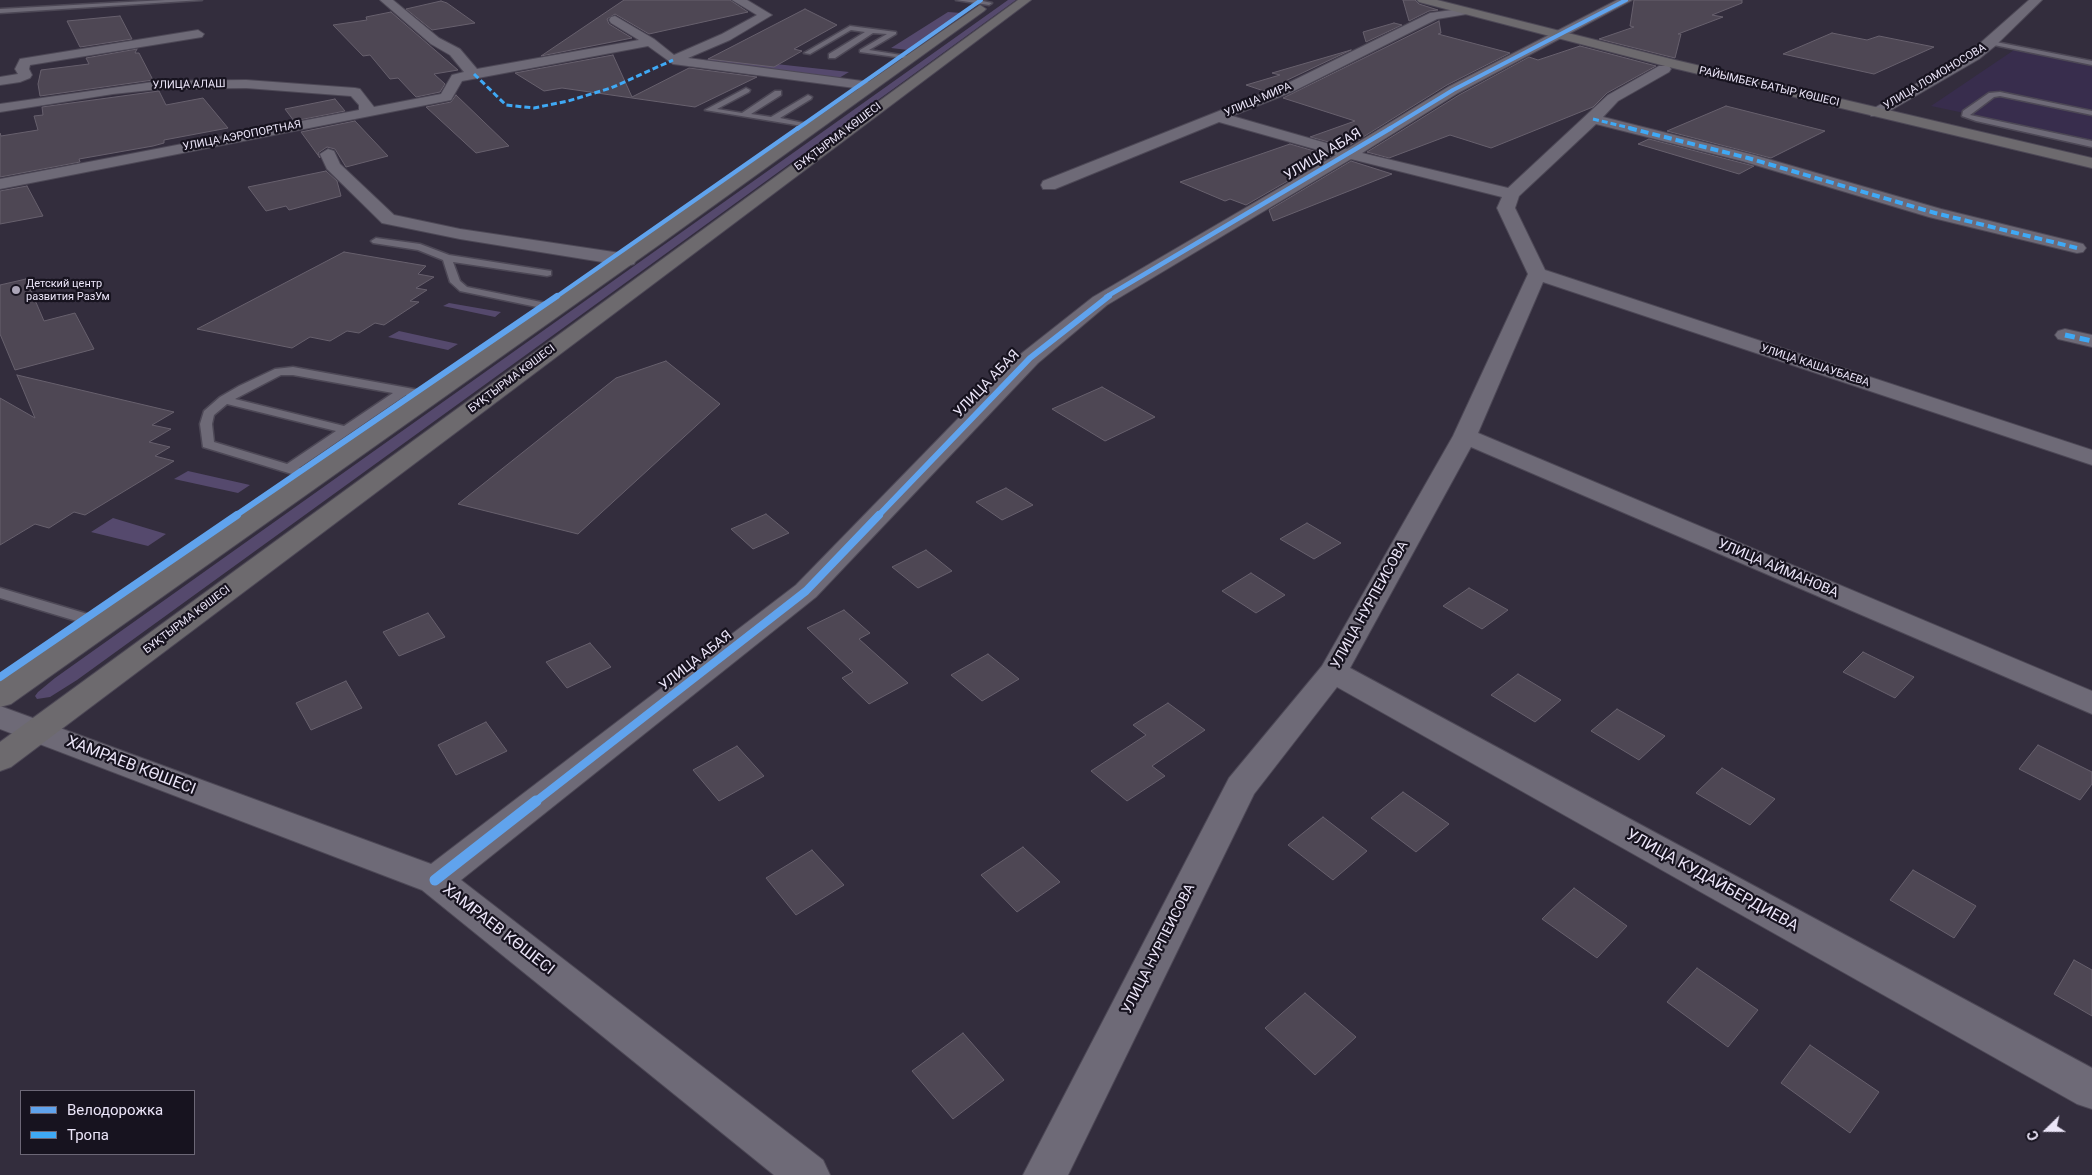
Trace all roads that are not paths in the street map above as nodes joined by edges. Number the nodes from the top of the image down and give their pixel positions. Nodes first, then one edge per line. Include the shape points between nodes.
1 (199, 0) edge
2 (386, 0) edge
3 (738, 0) edge
4 (959, 0) edge
5 (1025, 0) edge
6 (1416, 0) edge
7 (1423, 0) edge
8 (1626, 0) edge
9 (2036, 0) edge
10 (991, 2) edge
11 (1448, 7) junction
12 (0, 11) edge
13 (1464, 11) junction
14 (615, 20) dead end
15 (872, 30) junction
16 (198, 34) dead end
17 (1557, 35) junction
18 (650, 42) junction
19 (1991, 44) junction
20 (808, 53) dead end
21 (832, 56) dead end
22 (910, 58) junction
23 (673, 60) junction
24 (2092, 63) edge
25 (1664, 69) dead end
26 (474, 74) junction
27 (0, 81) edge
28 (870, 86) junction
29 (493, 90) dead end
30 (746, 90) dead end
31 (778, 93) dead end
32 (446, 97) junction
33 (808, 97) dead end
34 (0, 108) edge
35 (367, 112) junction
36 (1876, 113) junction
37 (2092, 113) edge
38 (744, 115) junction
39 (1218, 117) junction
40 (1593, 119) junction
41 (774, 120) junction
42 (814, 126) junction
43 (2092, 144) edge
44 (328, 154) dead end
45 (1349, 154) junction
46 (2092, 163) edge
47 (0, 184) edge
48 (1049, 185) dead end
49 (1511, 194) junction
50 (376, 241) dead end
51 (2077, 248) dead end
52 (447, 258) junction
53 (626, 260) junction
54 (548, 273) dead end
55 (1537, 274) junction
56 (556, 308) junction
57 (2065, 335) dead end
58 (2092, 341) edge
59 (403, 392) junction
60 (430, 396) junction
61 (224, 400) junction
62 (346, 430) junction
63 (1465, 436) junction
64 (2092, 458) edge
65 (289, 468) junction
66 (315, 477) junction
67 (0, 593) edge
68 (103, 624) junction
69 (1333, 672) junction
70 (0, 696) edge
71 (2092, 703) edge
72 (0, 716) edge
73 (38, 731) junction
74 (0, 759) edge
75 (435, 880) junction
76 (2092, 1090) edge
77 (808, 1175) edge
78 (1045, 1175) edge

1 - 12 lane
2 - 26 street via 435,41 455,52
3 - 23 street via 766,15
4 - 10 lane
5 - 73 main road, БҰҚТЫРМА КӨШЕСІ
6 - 11 main road
7 - 11 main road
8 - 17 street, УЛИЦА АБАЯ
9 - 19 street, УЛИЦА ЛОМОНОСОВА
10 - 22 main road, БҰҚТЫРМА КӨШЕСІ
11 - 13 main road, РАЙЫМБЕК БАТЫР КӨШЕСІ
13 - 17 main road, РАЙЫМБЕК БАТЫР КӨШЕСІ
13 - 39 street, УЛИЦА МИРА via 1434,16 1287,89
14 - 18 street
15 - 20 lane via 850,28
15 - 21 lane
15 - 22 lane via 894,33 862,51
16 - 27 street via 25,62 22,69 25,75
17 - 36 main road, РАЙЫМБЕК БАТЫР КӨШЕСІ
17 - 45 street, УЛИЦА АБАЯ via 1452,90
18 - 23 street
18 - 26 street
19 - 24 lane
19 - 36 street, УЛИЦА ЛОМОНОСОВА
22 - 28 main road, БҰҚТЫРМА КӨШЕСІ
23 - 28 street
25 - 40 street via 1613,98
26 - 32 street via 457,78
28 - 42 main road, БҰҚТЫРМА КӨШЕСІ
29 - 32 street, УЛИЦА АЭРОПОРТНАЯ
30 - 38 lane via 709,110
31 - 38 lane
32 - 35 street, УЛИЦА АЭРОПОРТНАЯ
33 - 41 lane
34 - 35 street, УЛИЦА АЛАШ via 160,85 246,84 356,92 366,104
35 - 47 street, УЛИЦА АЭРОПОРТНАЯ
36 - 46 main road, РАЙЫМБЕК БАТЫР КӨШЕСІ
37 - 43 lane via 2000,94 1992,95 1966,116
38 - 41 lane
39 - 45 street
39 - 48 street, УЛИЦА МИРА
40 - 49 street
40 - 51 street via 1748,158 1935,213
41 - 42 lane
42 - 53 main road, БҰҚТЫРМА КӨШЕСІ
44 - 53 street via 333,166 388,219
45 - 49 street
45 - 75 street, УЛИЦА АБАЯ via 1100,301 1030,358 806,591
49 - 55 street via 1506,208
50 - 52 lane via 420,247
52 - 54 lane
52 - 56 lane via 455,282 464,290
53 - 56 main road, БҰҚТЫРМА КӨШЕСІ
55 - 63 street, УЛИЦА НУРПЕИСОВА
55 - 64 street, УЛИЦА КАШАУБАЕВА
56 - 60 main road, БҰҚТЫРМА КӨШЕСІ
57 - 58 street
59 - 60 lane
59 - 61 lane via 280,372 264,377
59 - 62 lane
60 - 66 main road, БҰҚТЫРМА КӨШЕСІ
61 - 62 lane
61 - 65 lane via 208,414 208,444
62 - 65 lane
63 - 69 street, УЛИЦА НУРПЕИСОВА
63 - 71 street, УЛИЦА АЙМАНОВА
65 - 66 lane
66 - 68 main road, БҰҚТЫРМА КӨШЕСІ
67 - 68 lane
68 - 70 main road, БҰҚТЫРМА КӨШЕСІ
69 - 76 street, УЛИЦА КУДАЙБЕРДИЕВА
69 - 78 street, УЛИЦА НУРПЕИСОВА via 1241,787
72 - 73 street, ХАМРАЕВ КӨШЕСІ
73 - 74 main road, БҰҚТЫРМА КӨШЕСІ
73 - 75 street, ХАМРАЕВ КӨШЕСІ
75 - 77 street, ХАМРАЕВ КӨШЕСІ

